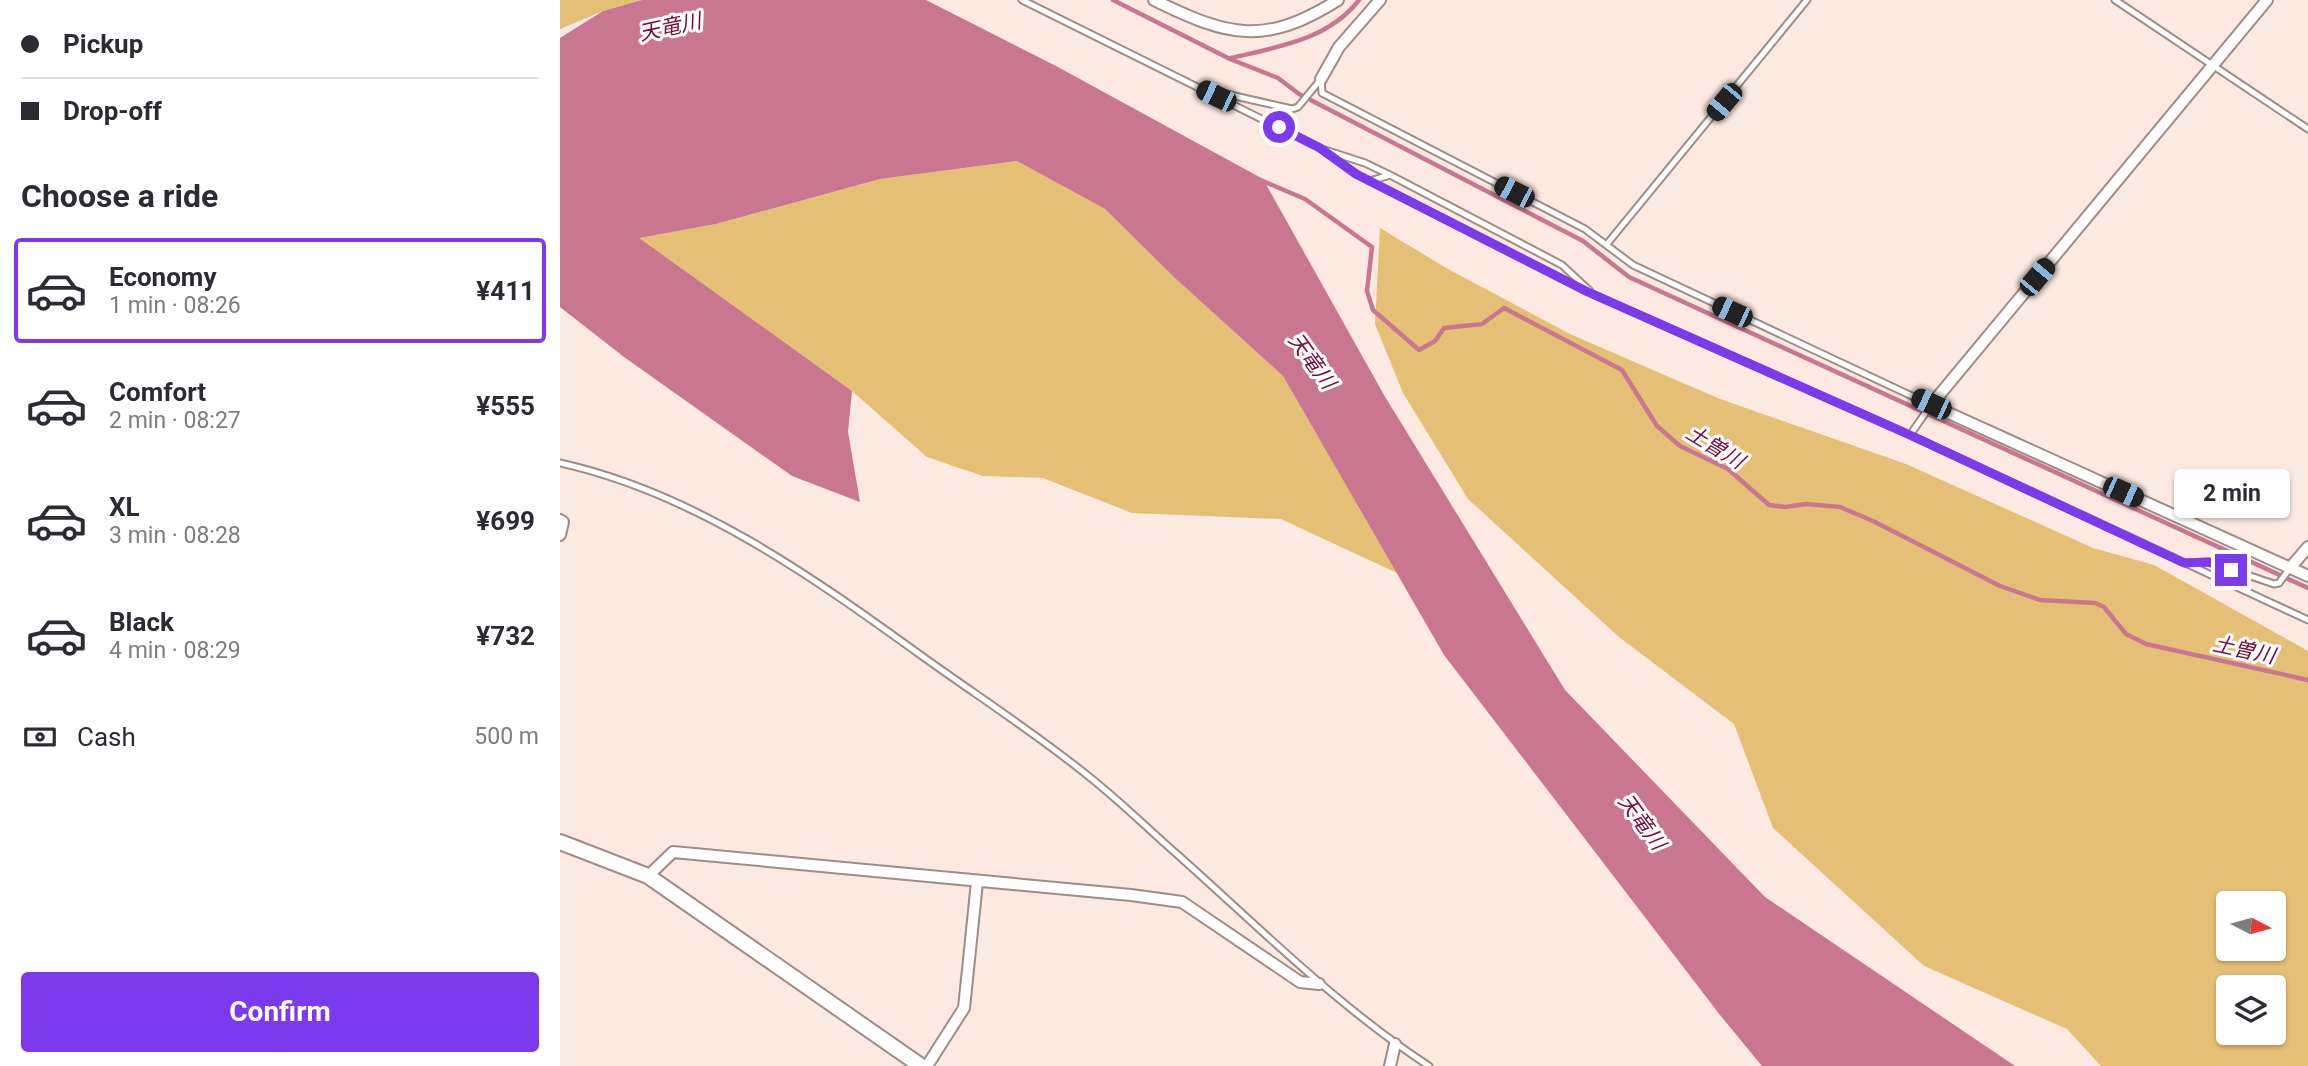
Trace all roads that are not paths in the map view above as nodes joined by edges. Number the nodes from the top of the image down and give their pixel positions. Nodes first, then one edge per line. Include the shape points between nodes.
1 (1022, 0) edge
2 (1154, 0) edge
3 (1338, 0) edge
4 (1380, 0) edge
5 (1807, 0) edge
6 (2115, 0) edge
7 (2267, 0) edge
8 (2213, 65) junction
9 (1321, 79) junction
10 (1216, 96) junction
11 (2308, 130) edge
12 (1320, 148) junction
13 (1390, 175) junction
14 (1370, 181) junction
15 (1607, 244) junction
16 (1595, 295) junction
17 (1930, 406) junction
18 (1910, 435) junction
19 (560, 463) edge
20 (560, 520) edge
21 (560, 535) edge
22 (2308, 547) edge
23 (2184, 563) junction
24 (2289, 570) junction
25 (2308, 576) edge
26 (2308, 620) edge
27 (560, 842) edge
28 (648, 876) junction
29 (977, 882) junction
30 (1319, 984) junction
31 (1395, 1044) junction
32 (921, 1066) edge
33 (928, 1066) edge
34 (1390, 1066) edge
35 (1429, 1066) edge

1 - 10 lane
2 - 3 street via 1212,26 1265,32 1290,26
4 - 9 street via 1339,47
5 - 15 lane
6 - 8 lane
7 - 8 street
8 - 11 lane
8 - 17 street
9 - 10 lane via 1292,109 1226,94
9 - 15 lane via 1322,93
10 - 12 lane
12 - 13 lane
12 - 14 lane
13 - 14 lane
13 - 16 lane via 1562,265
14 - 16 lane
15 - 17 lane via 1633,265
16 - 18 lane
17 - 18 lane
17 - 24 street
18 - 23 lane
19 - 30 lane via 596,471 669,499 826,588 1087,775
20 - 21 street
22 - 24 street
23 - 24 lane via 2209,562 2274,584
23 - 26 lane
24 - 25 street
27 - 28 street
28 - 29 street via 673,852
28 - 32 street
29 - 30 street via 1182,902 1300,982
29 - 33 street via 964,1008
30 - 31 lane
31 - 34 street
31 - 35 lane

